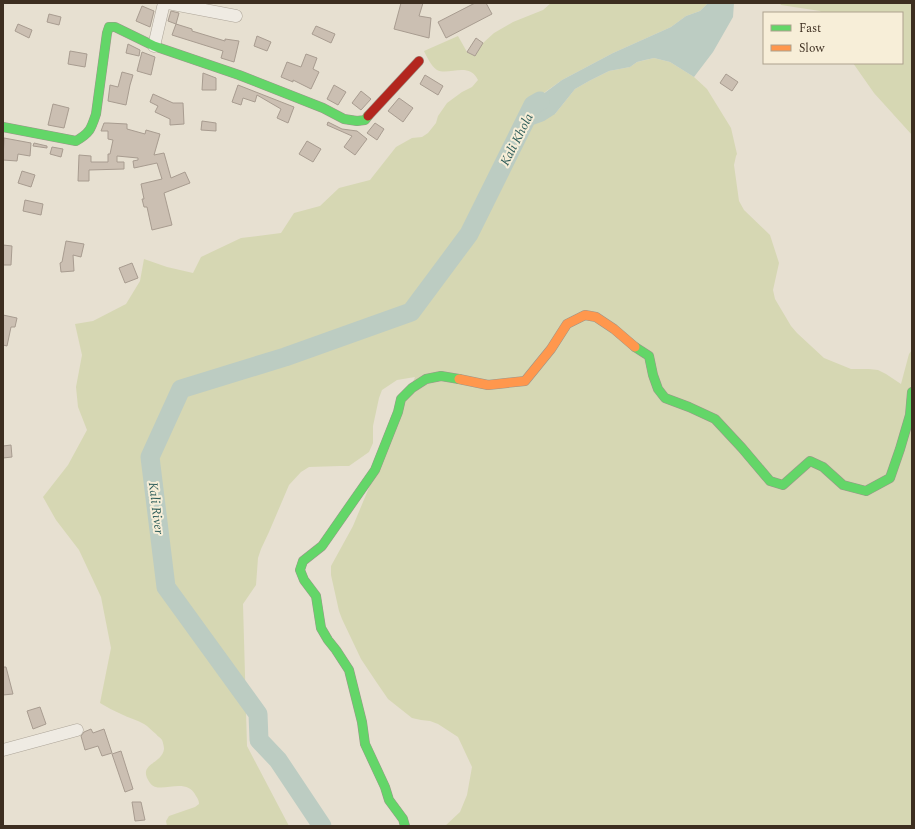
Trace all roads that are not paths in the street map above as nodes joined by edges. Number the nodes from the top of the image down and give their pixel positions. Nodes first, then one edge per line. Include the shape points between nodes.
1 (164, 3) edge
2 (168, 3) edge
3 (236, 16) dead end
4 (154, 46) junction
5 (419, 61) dead end
6 (3, 127) edge
7 (912, 392) edge
8 (77, 730) dead end
9 (3, 750) edge
10 (405, 826) edge

1 - 4 street
2 - 3 street
4 - 5 street via 240,75 344,119 357,121 365,120
4 - 6 street via 115,27 109,27 96,114 92,127 85,136 76,141
7 - 10 street via 910,415 890,478 866,491 843,485 823,467 810,461 783,485 770,481 715,419 665,398 658,389 649,356 596,317 585,315 567,324 525,381 488,385 441,376 426,379 412,388 401,400 375,470 322,546 303,561 300,570 316,596 321,628 349,670 365,744 389,800
8 - 9 street

